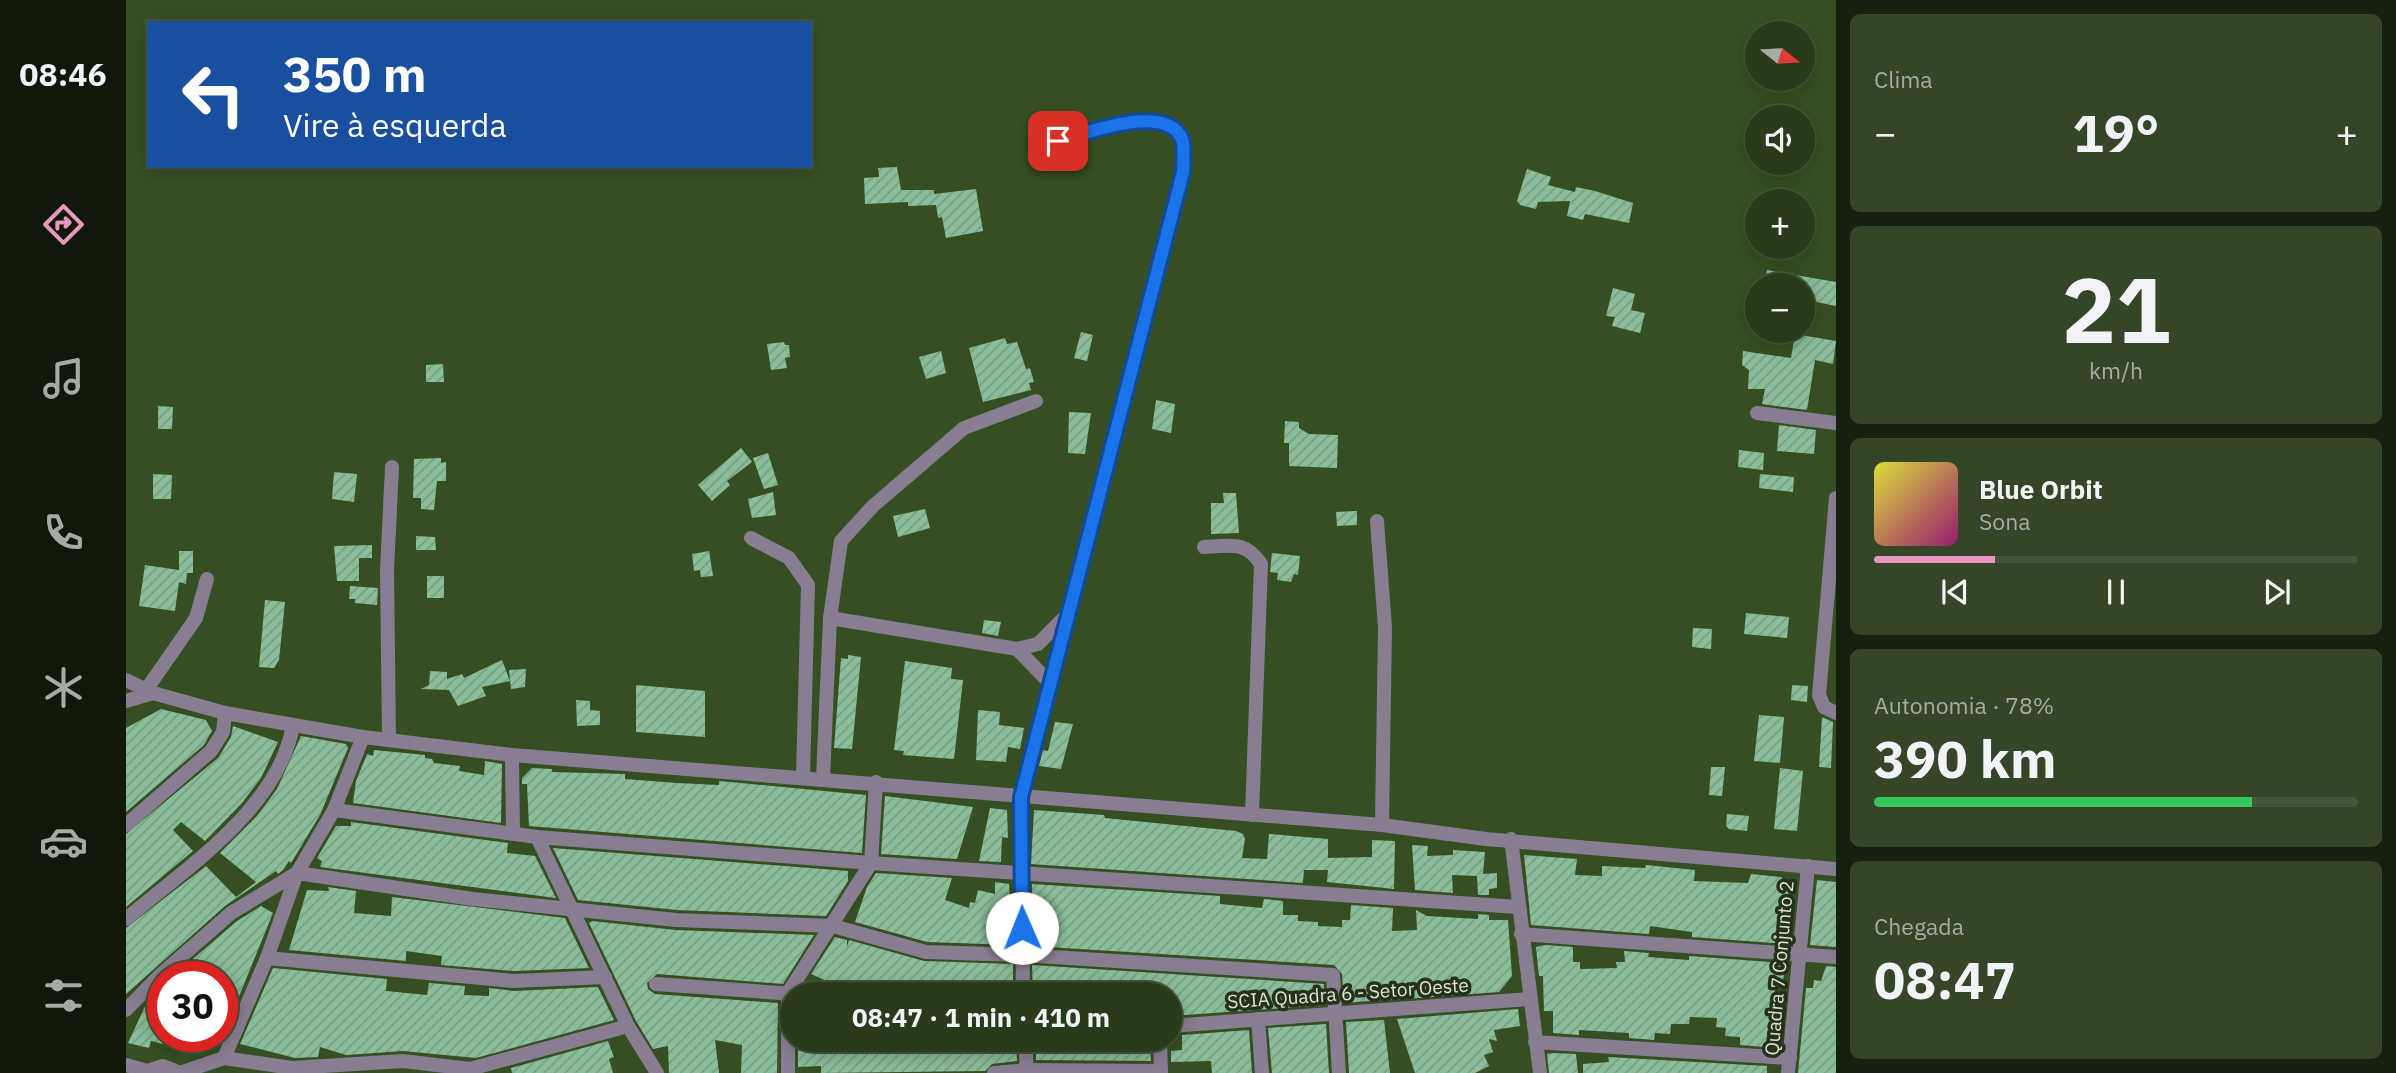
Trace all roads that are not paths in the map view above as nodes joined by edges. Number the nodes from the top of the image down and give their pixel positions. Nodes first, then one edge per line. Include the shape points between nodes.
1 (1058, 141) dead end
2 (1037, 401) dead end
3 (1757, 413) dead end
4 (1836, 423) edge
5 (392, 467) dead end
6 (1836, 498) edge
7 (1377, 521) dead end
8 (751, 538) dead end
9 (1205, 547) dead end
10 (207, 579) dead end
11 (1068, 613) junction
12 (830, 618) junction
13 (1017, 649) junction
14 (126, 680) edge
15 (1050, 683) junction
16 (149, 692) junction
17 (126, 701) edge
18 (225, 713) junction
19 (1836, 713) edge
20 (293, 725) junction
21 (363, 737) junction
22 (389, 740) junction
23 (512, 755) junction
24 (803, 776) junction
25 (823, 778) junction
26 (876, 782) junction
27 (1021, 797) junction
28 (334, 810) junction
29 (1252, 815) junction
30 (126, 825) edge
31 (1382, 825) junction
32 (513, 833) junction
33 (537, 837) junction
34 (1511, 839) junction
35 (871, 863) junction
36 (1808, 866) junction
37 (1836, 869) edge
38 (296, 873) junction
39 (1021, 873) junction
40 (1518, 907) junction
41 (571, 909) junction
42 (126, 919) edge
43 (833, 926) junction
44 (1521, 934) junction
45 (1800, 954) junction
46 (1022, 955) junction
47 (1836, 957) edge
48 (267, 958) junction
49 (605, 977) junction
50 (798, 982) edge
51 (1023, 982) edge
52 (656, 984) dead end
53 (780, 992) edge
54 (1528, 999) junction
55 (126, 1010) edge
56 (1336, 1012) junction
57 (1258, 1019) junction
58 (1182, 1025) edge
59 (628, 1026) junction
60 (1535, 1042) junction
61 (789, 1052) edge
62 (1026, 1052) edge
63 (1160, 1052) edge
64 (224, 1058) junction
65 (1790, 1058) junction
66 (126, 1065) edge
67 (143, 1071) edge
68 (295, 1071) edge
69 (1027, 1071) edge
70 (1161, 1072) edge
71 (181, 1073) edge
72 (212, 1073) edge
73 (657, 1073) edge
74 (788, 1073) edge
75 (994, 1073) edge
76 (1262, 1073) edge
77 (1339, 1073) edge
78 (1540, 1073) edge
79 (1788, 1073) edge

1 - 11 street via 1147,119 1173,126 1183,140 1183,172
2 - 12 street via 964,428 873,506 841,541
3 - 4 street
5 - 22 street via 387,570
6 - 19 street via 1819,695 1824,707
7 - 31 street via 1385,627
8 - 24 street via 789,558 808,585
9 - 29 street via 1235,545 1252,551 1261,565
10 - 16 street via 196,618
11 - 13 street via 1038,644
11 - 15 street
12 - 13 street
12 - 25 street
13 - 15 street
14 - 16 street
15 - 27 street
16 - 17 street
16 - 18 street
18 - 20 street
18 - 30 street via 223,732 211,751
20 - 21 street
20 - 42 street via 274,777 243,818
21 - 22 street
21 - 28 street
22 - 23 street
23 - 24 street
23 - 32 street
24 - 25 street
25 - 26 street
26 - 27 street
26 - 35 street
27 - 29 street
27 - 39 street
28 - 32 street
28 - 38 street
29 - 31 street
31 - 34 street
32 - 33 street
33 - 35 street
33 - 41 street
34 - 36 street
34 - 40 street
35 - 39 street
35 - 43 street
36 - 37 street
36 - 45 street, Quadra 7 Conjunto 2
38 - 41 street
38 - 48 street
38 - 55 street via 231,913
39 - 40 street
39 - 46 street
40 - 44 street
41 - 43 street via 676,920
41 - 49 street
43 - 46 street via 926,953
43 - 50 street
44 - 45 street
44 - 54 street
45 - 47 street
45 - 65 street, Quadra 7 Conjunto 2
46 - 51 street
46 - 56 street via 1333,975
48 - 49 street via 514,981
48 - 64 street
49 - 59 street
52 - 53 street
54 - 56 street, SCIA Quadra 6 - Setor Oeste
54 - 60 street
56 - 57 street, SCIA Quadra 6 - Setor Oeste
56 - 77 street
57 - 58 street, SCIA Quadra 6 - Setor Oeste
57 - 76 street
59 - 68 street via 470,1069 403,1061
59 - 73 street
60 - 65 street
60 - 78 street
61 - 74 street
62 - 69 street
63 - 70 street
64 - 68 street
64 - 71 street
64 - 72 street
65 - 79 street, Quadra 7 Conjunto 2
66 - 67 street
67 - 71 street via 163,1066
69 - 70 street
69 - 75 street

